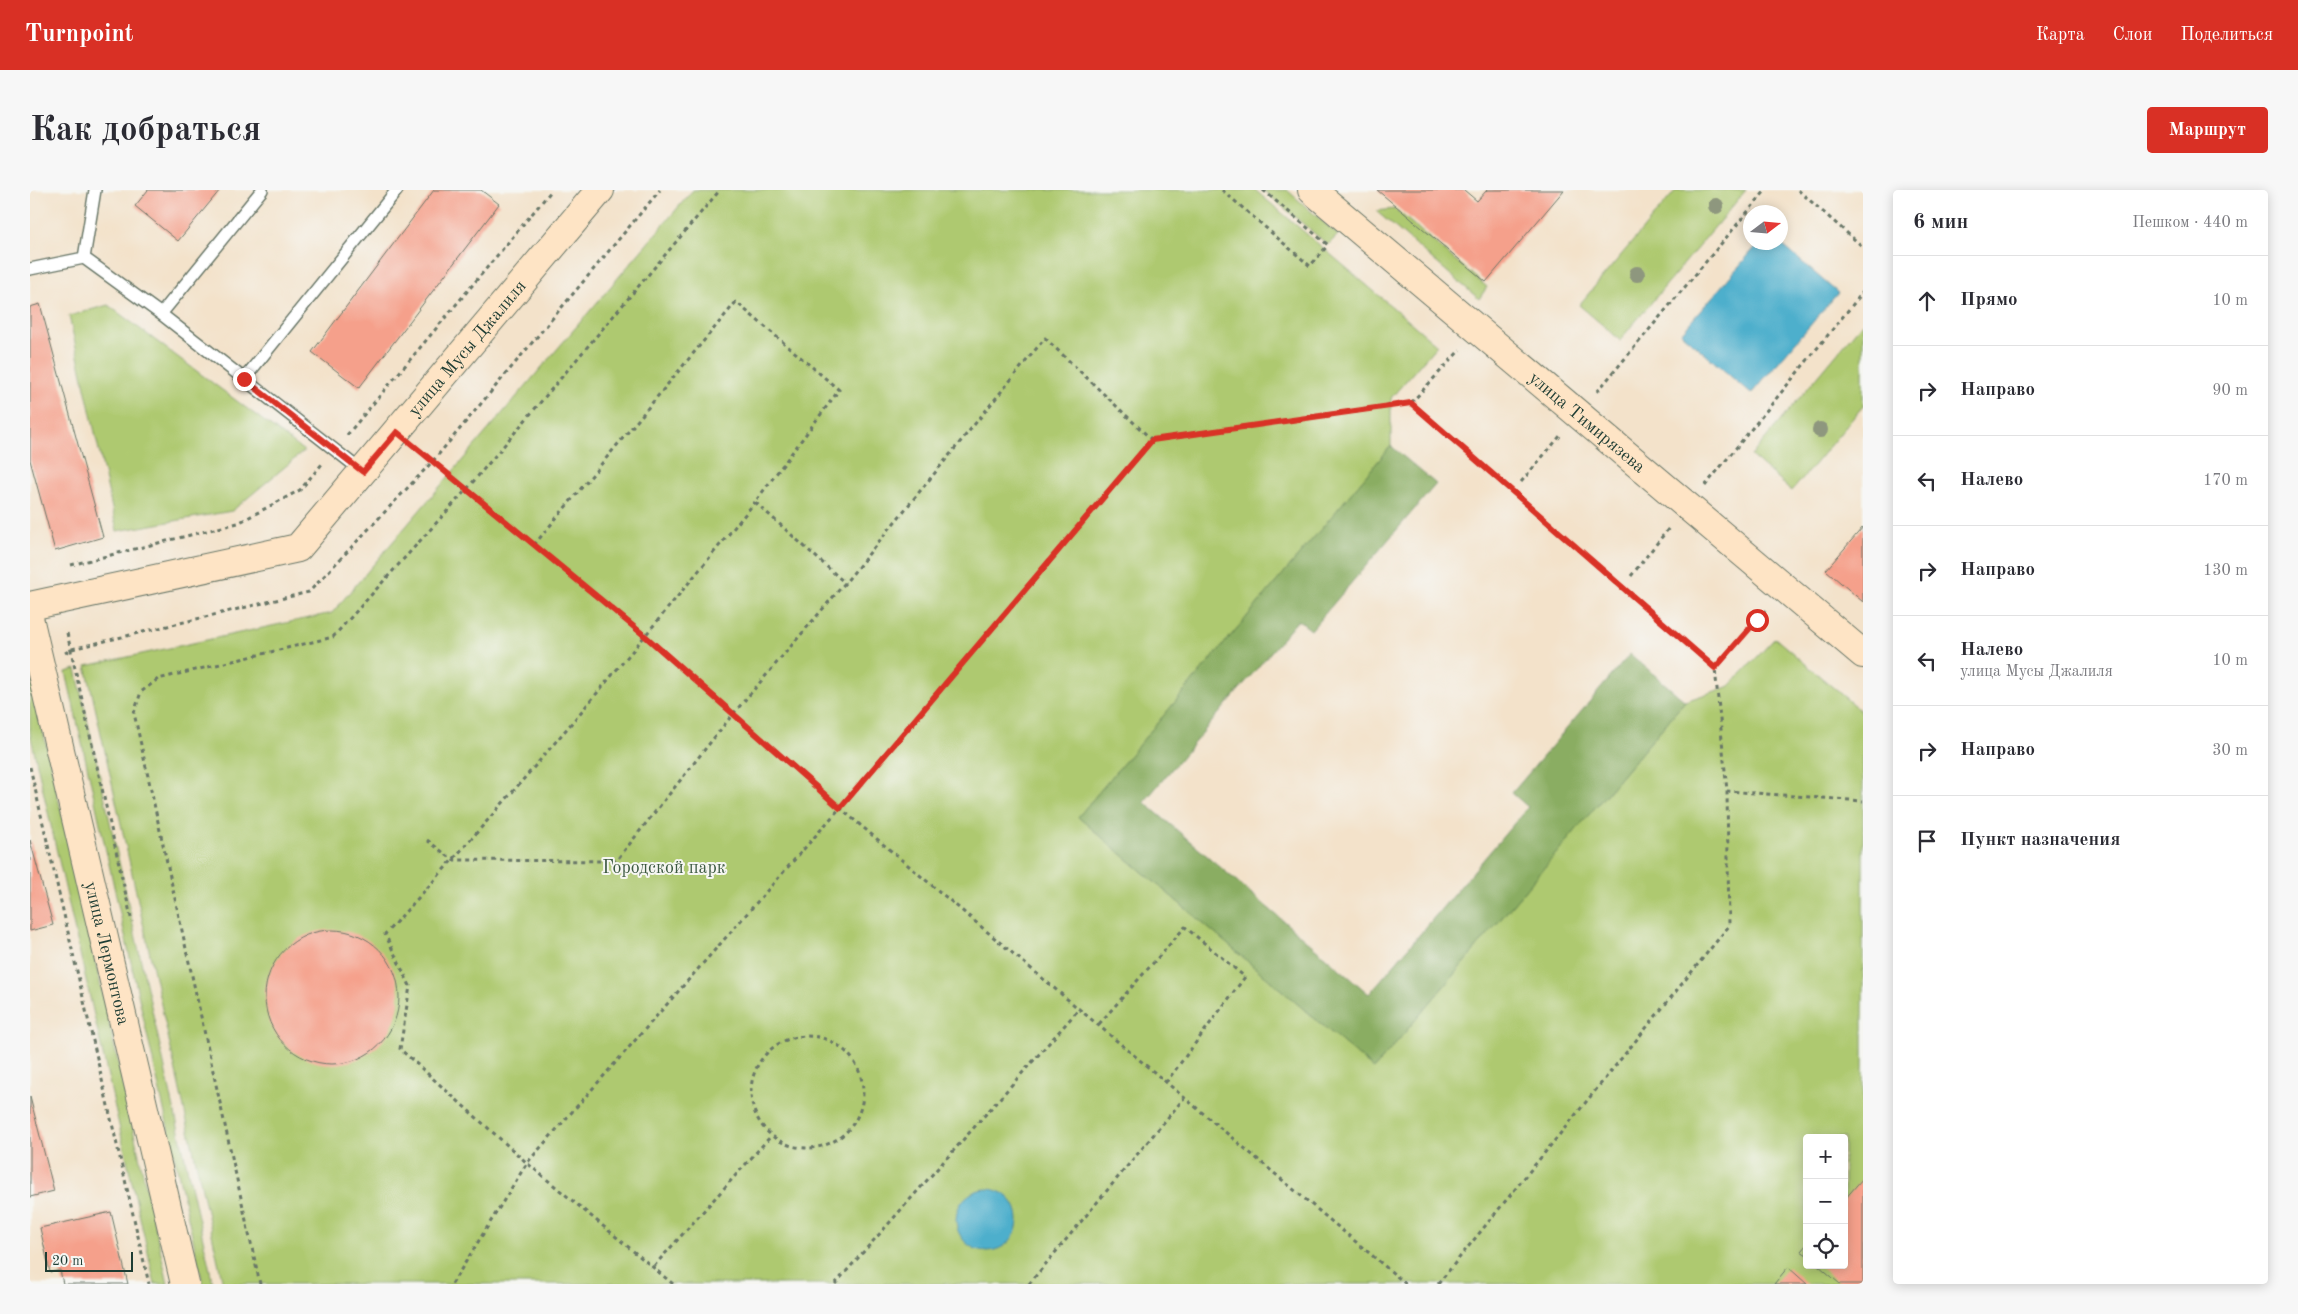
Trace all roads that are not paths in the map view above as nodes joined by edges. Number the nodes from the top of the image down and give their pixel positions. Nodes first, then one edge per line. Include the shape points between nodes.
1 (95, 190) edge
2 (262, 190) edge
3 (397, 190) edge
4 (600, 190) edge
5 (1312, 190) edge
6 (84, 258) junction
7 (30, 269) edge
8 (161, 314) junction
9 (244, 379) junction
10 (363, 472) junction
11 (30, 606) edge
12 (30, 622) edge
13 (1863, 654) edge
14 (186, 1284) edge

1 - 6 lane
2 - 8 lane
3 - 9 lane
4 - 10 street, улица Мусы Джалиля
5 - 13 street, улица Тимирязева
6 - 7 lane
6 - 8 lane
8 - 9 lane
9 - 10 lane
10 - 11 street, улица Мусы Джалиля via 298,548
12 - 14 street, улица Лермонтова

